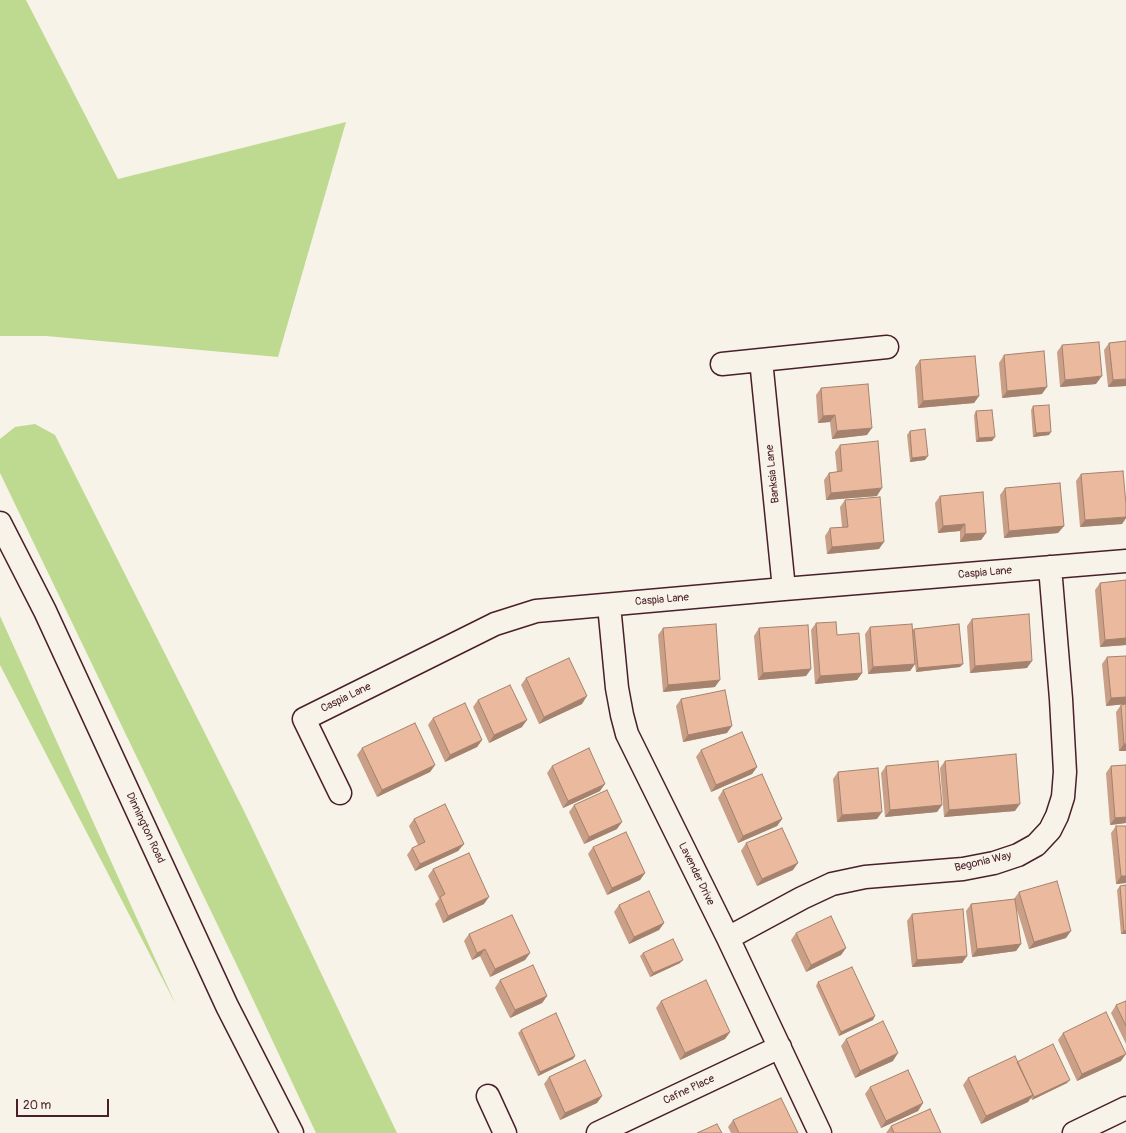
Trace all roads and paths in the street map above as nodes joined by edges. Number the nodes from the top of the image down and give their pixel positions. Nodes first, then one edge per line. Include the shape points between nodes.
1 (887, 347) dead end
2 (761, 360) junction
3 (722, 364) dead end
4 (0, 523) edge
5 (1126, 561) edge
6 (1050, 567) junction
7 (784, 589) junction
8 (609, 605) junction
9 (340, 793) dead end
10 (728, 938) junction
11 (780, 1047) junction
12 (488, 1096) dead end
13 (1126, 1108) edge
14 (292, 1133) edge
15 (505, 1133) edge
16 (598, 1133) edge
17 (820, 1133) edge
18 (1074, 1133) edge

1 - 2 street
2 - 3 street
2 - 7 street, Banksia Lane
4 - 14 street, Dinnington Road via 45,611 227,1006
5 - 6 street, Caspia Lane
6 - 7 street, Caspia Lane
6 - 10 street, Begonia Way via 1065,772 1063,797 1050,830 1036,845 1018,855 994,863 963,869 865,877 832,884
7 - 8 street, Caspia Lane
8 - 9 street, Caspia Lane via 536,611 495,624 304,719
8 - 10 street, Lavender Drive via 617,688 627,734
10 - 11 street, Lavender Drive
11 - 16 street, Cafne Place
11 - 17 street, Lavender Drive
12 - 15 street
13 - 18 street

